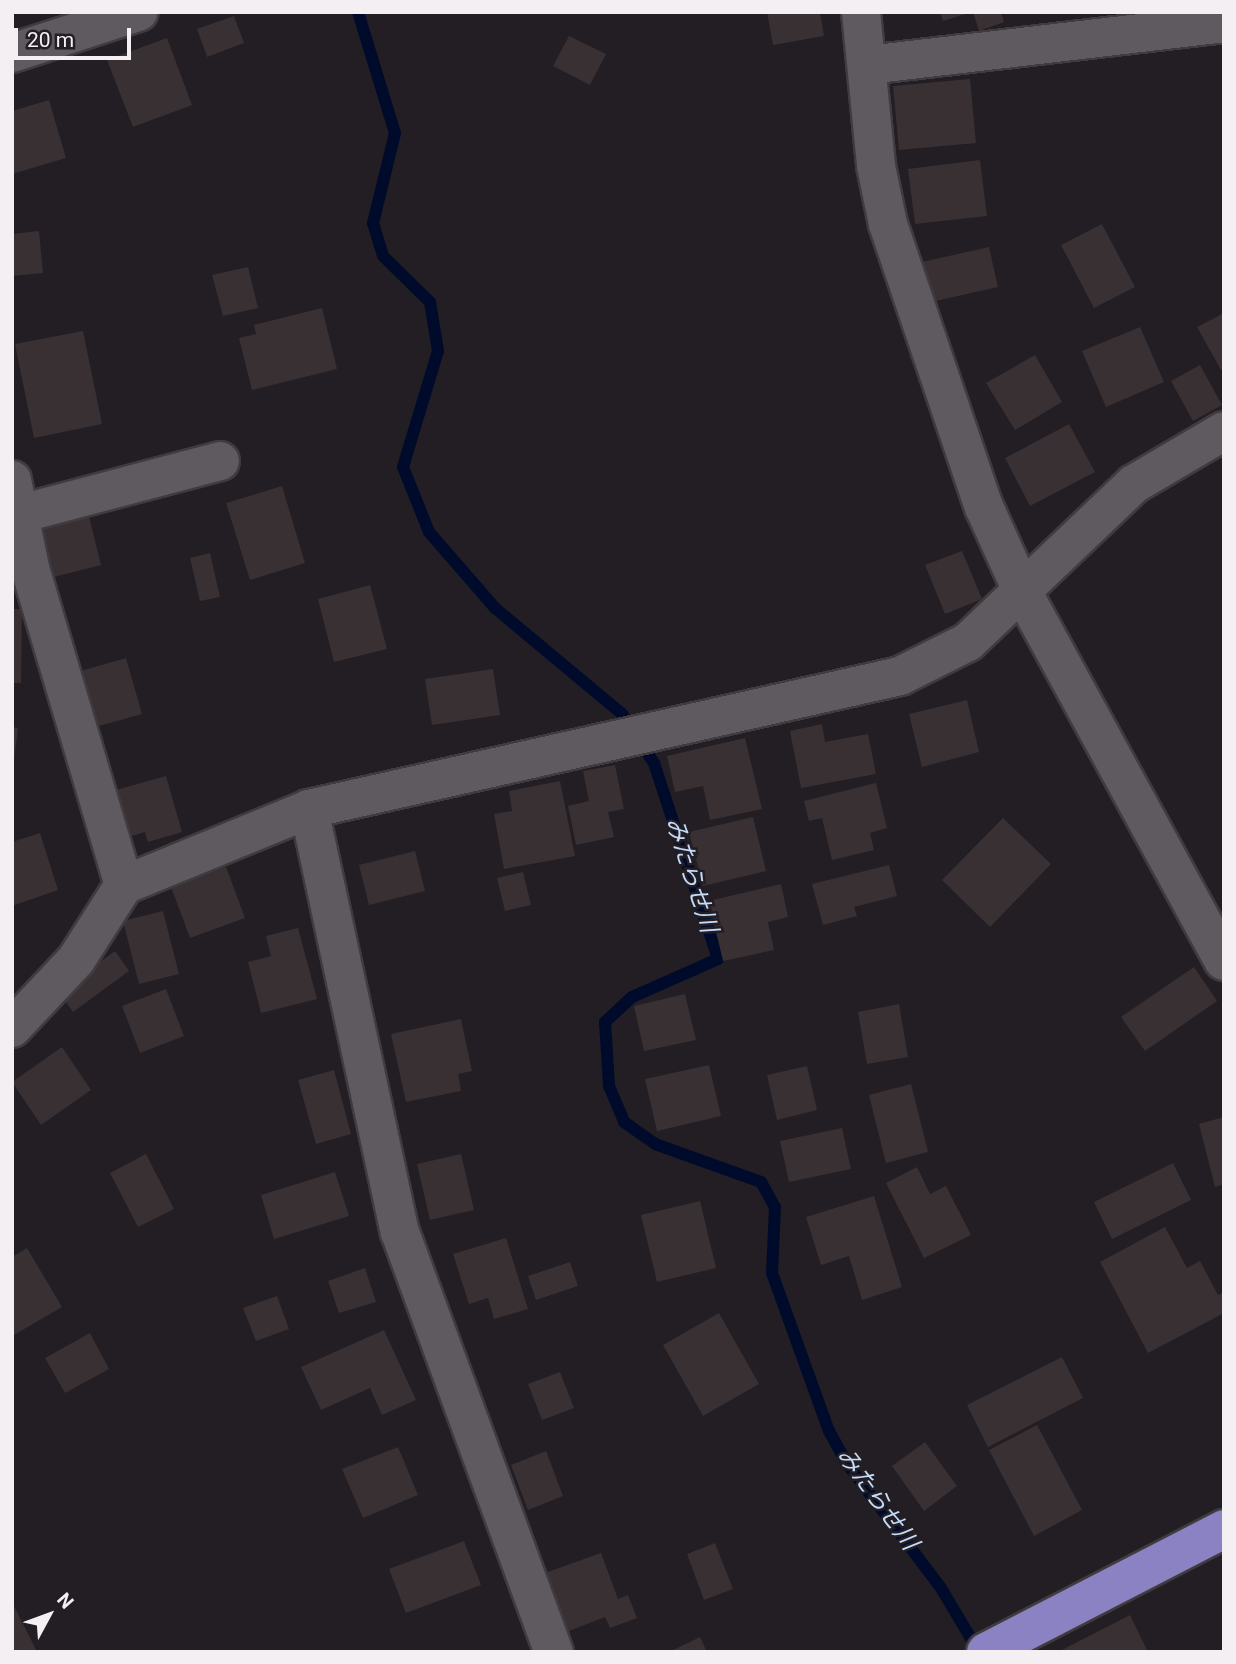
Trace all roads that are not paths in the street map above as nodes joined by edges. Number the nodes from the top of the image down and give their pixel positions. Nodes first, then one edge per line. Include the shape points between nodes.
1 (138, 12) edge
2 (861, 12) edge
3 (1224, 23) edge
4 (12, 53) edge
5 (868, 65) junction
6 (1224, 431) edge
7 (220, 461) dead end
8 (15, 503) edge
9 (1023, 593) junction
10 (309, 809) junction
11 (124, 885) junction
12 (1224, 961) edge
13 (12, 1028) edge
14 (1224, 1529) edge
15 (554, 1652) edge
16 (986, 1652) edge

1 - 4 street
2 - 5 street
3 - 5 street
5 - 9 street via 876,166 888,224 984,507
6 - 9 street via 1133,484
7 - 8 street
8 - 11 street
9 - 10 street via 968,642 900,676
9 - 12 street
10 - 11 street
10 - 15 street via 400,1232
11 - 13 street via 76,960
14 - 16 highway

